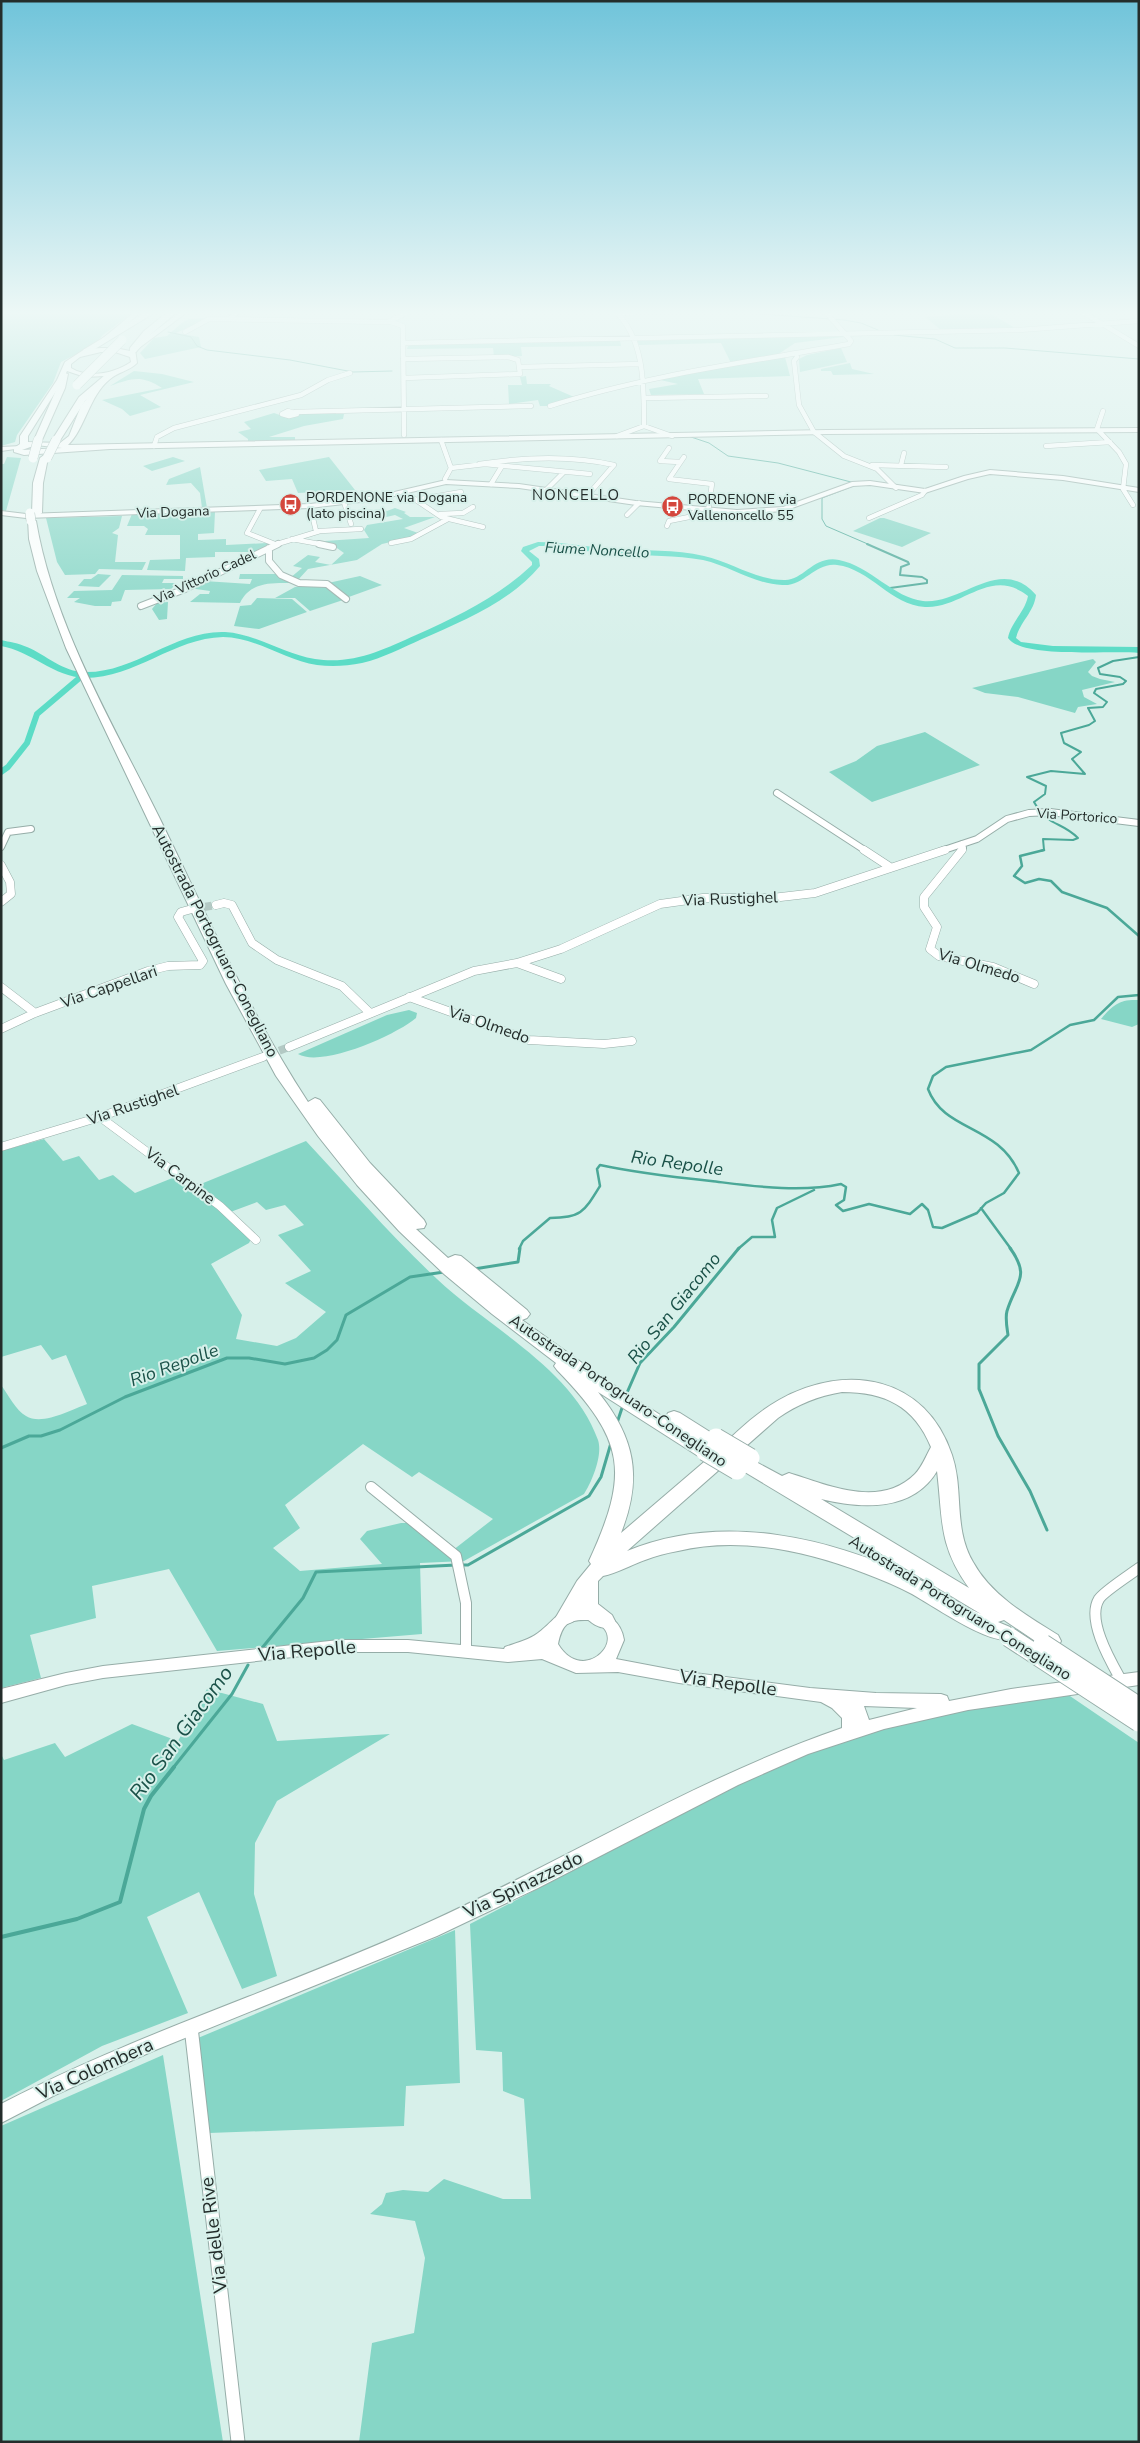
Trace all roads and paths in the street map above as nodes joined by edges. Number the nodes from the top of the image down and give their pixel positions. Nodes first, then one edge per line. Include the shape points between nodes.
1 (32, 424) edge
2 (56, 424) edge
3 (56, 424) edge
4 (60, 424) edge
5 (66, 424) edge
6 (77, 424) edge
7 (189, 424) edge
8 (403, 424) edge
9 (810, 424) edge
10 (1099, 424) edge
11 (644, 426) joint
12 (1097, 429) junction
13 (1139, 430) edge
14 (814, 432) junction
15 (645, 433) junction
16 (72, 437) junction
17 (404, 438) junction
18 (1110, 442) junction
19 (54, 443) junction
20 (441, 443) junction
21 (154, 446) junction
22 (1046, 446) dead end
23 (85, 447) junction
24 (110, 447) junction
25 (20, 448) junction
26 (669, 448) dead end
27 (1, 450) edge
28 (904, 453) dead end
29 (39, 461) junction
30 (479, 464) junction
31 (901, 464) junction
32 (872, 465) junction
33 (502, 466) junction
34 (946, 467) dead end
35 (451, 468) junction
36 (563, 473) junction
37 (590, 474) dead end
38 (443, 481) junction
39 (491, 484) junction
40 (896, 488) junction
41 (1123, 488) junction
42 (547, 489) junction
43 (1139, 490) edge
44 (925, 491) junction
45 (404, 492) junction
46 (461, 492) dead end
47 (587, 496) junction
48 (415, 500) junction
49 (344, 502) junction
50 (639, 503) junction
51 (1133, 505) dead end
52 (310, 506) junction
53 (473, 507) dead end
54 (260, 509) junction
55 (696, 510) junction
56 (708, 511) junction
57 (1, 513) edge
58 (436, 515) junction
59 (627, 516) dead end
60 (868, 518) dead end
61 (448, 519) junction
62 (351, 524) dead end
63 (667, 526) dead end
64 (483, 527) dead end
65 (361, 529) dead end
66 (316, 531) junction
67 (291, 539) junction
68 (391, 543) dead end
69 (276, 544) junction
70 (269, 548) junction
71 (333, 548) dead end
72 (49, 587) joint
73 (346, 599) dead end
74 (141, 606) dead end
75 (777, 793) dead end
76 (156, 812) joint
77 (1139, 823) edge
78 (31, 829) dead end
79 (962, 844) junction
80 (1, 847) edge
81 (1, 865) edge
82 (890, 867) junction
83 (1, 902) edge
84 (216, 905) tunnel mouth
85 (192, 909) dead end
86 (517, 963) junction
87 (561, 979) dead end
88 (1034, 984) dead end
89 (1, 987) edge
90 (409, 997) junction
91 (35, 1013) junction
92 (370, 1013) junction
93 (1, 1029) edge
94 (632, 1041) dead end
95 (289, 1047) tunnel mouth
96 (263, 1057) tunnel mouth
97 (100, 1117) junction
98 (1, 1147) edge
99 (256, 1240) dead end
100 (479, 1289) junction
101 (636, 1400) junction
102 (711, 1443) junction
103 (940, 1447) junction
104 (744, 1464) junction
105 (371, 1487) dead end
106 (1139, 1568) edge
107 (592, 1575) junction
108 (562, 1619) junction
109 (605, 1620) junction
110 (1006, 1635) junction
111 (616, 1639) junction
112 (1047, 1643) junction
113 (466, 1651) junction
114 (496, 1655) junction
115 (560, 1660) junction
116 (597, 1665) junction
117 (633, 1666) junction
118 (1139, 1678) edge
119 (1121, 1680) junction
120 (823, 1695) junction
121 (1, 1696) edge
122 (859, 1699) junction
123 (1139, 1701) edge
124 (959, 1704) junction
125 (1139, 1707) edge
126 (901, 1717) junction
127 (1139, 1722) edge
128 (857, 1729) junction
129 (190, 2027) junction
130 (1, 2114) edge
131 (238, 2442) edge

1 - 25 main road
2 - 19 highway
3 - 19 highway
4 - 19 highway
5 - 19 highway
6 - 16 main road
7 - 21 street via 157,437
8 - 17 street
9 - 14 street
10 - 12 street
11 - 15 street
11 - 15 street
12 - 13 main road
12 - 14 main road
12 - 18 street
14 - 15 main road via 672,436
14 - 32 street via 844,456
15 - 20 main road
16 - 19 main road
16 - 23 main road via 72,445
17 - 20 main road
17 - 21 main road
18 - 22 street via 1067,442
18 - 41 street via 1126,464
19 - 23 main road
19 - 24 main road
19 - 25 main road via 39,453
19 - 29 highway, bridge
19 - 29 highway, bridge
20 - 35 street
21 - 24 main road
23 - 24 main road
25 - 27 street
26 - 56 street via 660,460 682,460 669,479 712,484
28 - 31 street
29 - 72 highway, Autostrada Portogruaro-Conegliano via 30,496 35,550
30 - 33 street
30 - 35 street
30 - 47 street via 557,458 614,465
31 - 32 street
31 - 34 street
32 - 40 street
33 - 36 street
33 - 39 street
35 - 38 street
36 - 37 street
36 - 42 street
38 - 39 street, Via Dogana
38 - 45 street, Via Dogana
39 - 42 street, Via Dogana
40 - 44 street, Via Dogana
40 - 56 street, Via Dogana via 858,483 776,510
41 - 43 street
41 - 44 street via 1003,472 979,473
41 - 51 street
42 - 47 street, Via Dogana
44 - 60 street
45 - 48 street
45 - 49 street, Via Dogana
46 - 48 street
47 - 50 street, Via Dogana
48 - 58 street
49 - 52 street, Via Dogana
49 - 62 street
50 - 55 street, Via Dogana
50 - 59 street
52 - 54 street, Via Dogana
52 - 66 street
53 - 58 street via 463,513
54 - 57 street, Via Dogana via 36,516
54 - 69 street, Via Vittorio Cadel via 247,533
55 - 56 street, Via Dogana
55 - 63 street via 689,517 669,521
58 - 61 street
61 - 64 street
61 - 68 street via 411,539
65 - 66 street, Via Vittorio Cadel
66 - 67 street, Via Vittorio Cadel
67 - 69 street, Via Vittorio Cadel
67 - 71 street
69 - 70 street, Via Vittorio Cadel
70 - 73 street, Via Vittorio Cadel via 268,560 278,573 299,583 329,585
70 - 74 street, Via Vittorio Cadel
72 - 76 highway, Autostrada Portogruaro-Conegliano via 70,648
75 - 82 street
76 - 100 highway, Autostrada Portogruaro-Conegliano via 262,1043 322,1133 380,1202
77 - 79 street, Via Portorico via 1038,813 1007,819 977,839
78 - 80 street via 8,832
79 - 82 street, Via Rustighel
79 - 88 street, Via Olmedo via 963,848 924,897 924,907 937,927 930,949 940,956 993,967
81 - 83 street via 10,882 11,894
82 - 86 street, Via Rustighel via 798,896 703,898 660,904 561,949
84 - 92 street via 232,905 252,943 277,960 342,986
85 - 91 street, Via Cappellari via 181,912 178,917 203,961 200,965 168,966 148,971
86 - 87 street
86 - 90 street, Via Rustighel via 474,971
89 - 91 street
90 - 92 street, Via Rustighel
90 - 94 street, Via Olmedo via 529,1040 604,1044
91 - 93 street, Via Cappellari
92 - 95 street, Via Rustighel
96 - 97 street, Via Rustighel
97 - 98 street, Via Rustighel
97 - 99 street, Via Carpine via 220,1206
100 - 101 highway, Autostrada Portogruaro-Conegliano via 519,1326
100 - 107 highway via 500,1318 570,1372 597,1401 620,1443 626,1469 626,1488 615,1528
101 - 102 highway, Autostrada Portogruaro-Conegliano
101 - 102 highway, Autostrada Portogruaro-Conegliano via 670,1416
102 - 104 highway, Autostrada Portogruaro-Conegliano, bridge
103 - 104 highway via 921,1480 892,1496 873,1499 841,1497 801,1487
103 - 107 highway via 931,1426 919,1412 888,1392 850,1385 812,1391 756,1426 608,1557
103 - 112 highway via 947,1470 952,1533 970,1576 988,1597
104 - 110 highway, Autostrada Portogruaro-Conegliano
104 - 112 highway, Autostrada Portogruaro-Conegliano
105 - 113 street via 456,1556 468,1636
106 - 119 street via 1099,1599 1097,1606 1102,1640
107 - 108 highway via 571,1613
107 - 109 highway via 586,1599 592,1612
107 - 110 highway via 630,1556 660,1546 696,1539 760,1539 817,1549 858,1561
108 - 109 street via 586,1614
108 - 114 street, Via Repolle via 543,1638
108 - 115 street via 552,1628 550,1645
109 - 111 street
110 - 127 highway, Autostrada Portogruaro-Conegliano, bridge
111 - 116 street via 611,1654
111 - 117 street via 618,1649
112 - 123 highway
112 - 125 highway, Autostrada Portogruaro-Conegliano, bridge
113 - 114 street, Via Repolle
113 - 121 street, Via Repolle via 408,1646 339,1646 103,1672
114 - 115 street, Via Repolle via 543,1653
115 - 116 street, Via Repolle via 577,1667
116 - 117 street, Via Repolle
117 - 120 street, Via Repolle via 673,1676
118 - 119 street
119 - 124 street
120 - 122 street, Via Repolle
120 - 128 street, Via Repolle via 838,1703
122 - 124 street, Via Repolle
122 - 126 street, Via Repolle
122 - 128 street
124 - 126 street
126 - 128 street
128 - 129 street, Via Spinazzedo via 789,1754 396,1945
129 - 130 street, Via Colombera via 74,2076
129 - 131 street, Via delle Rive

